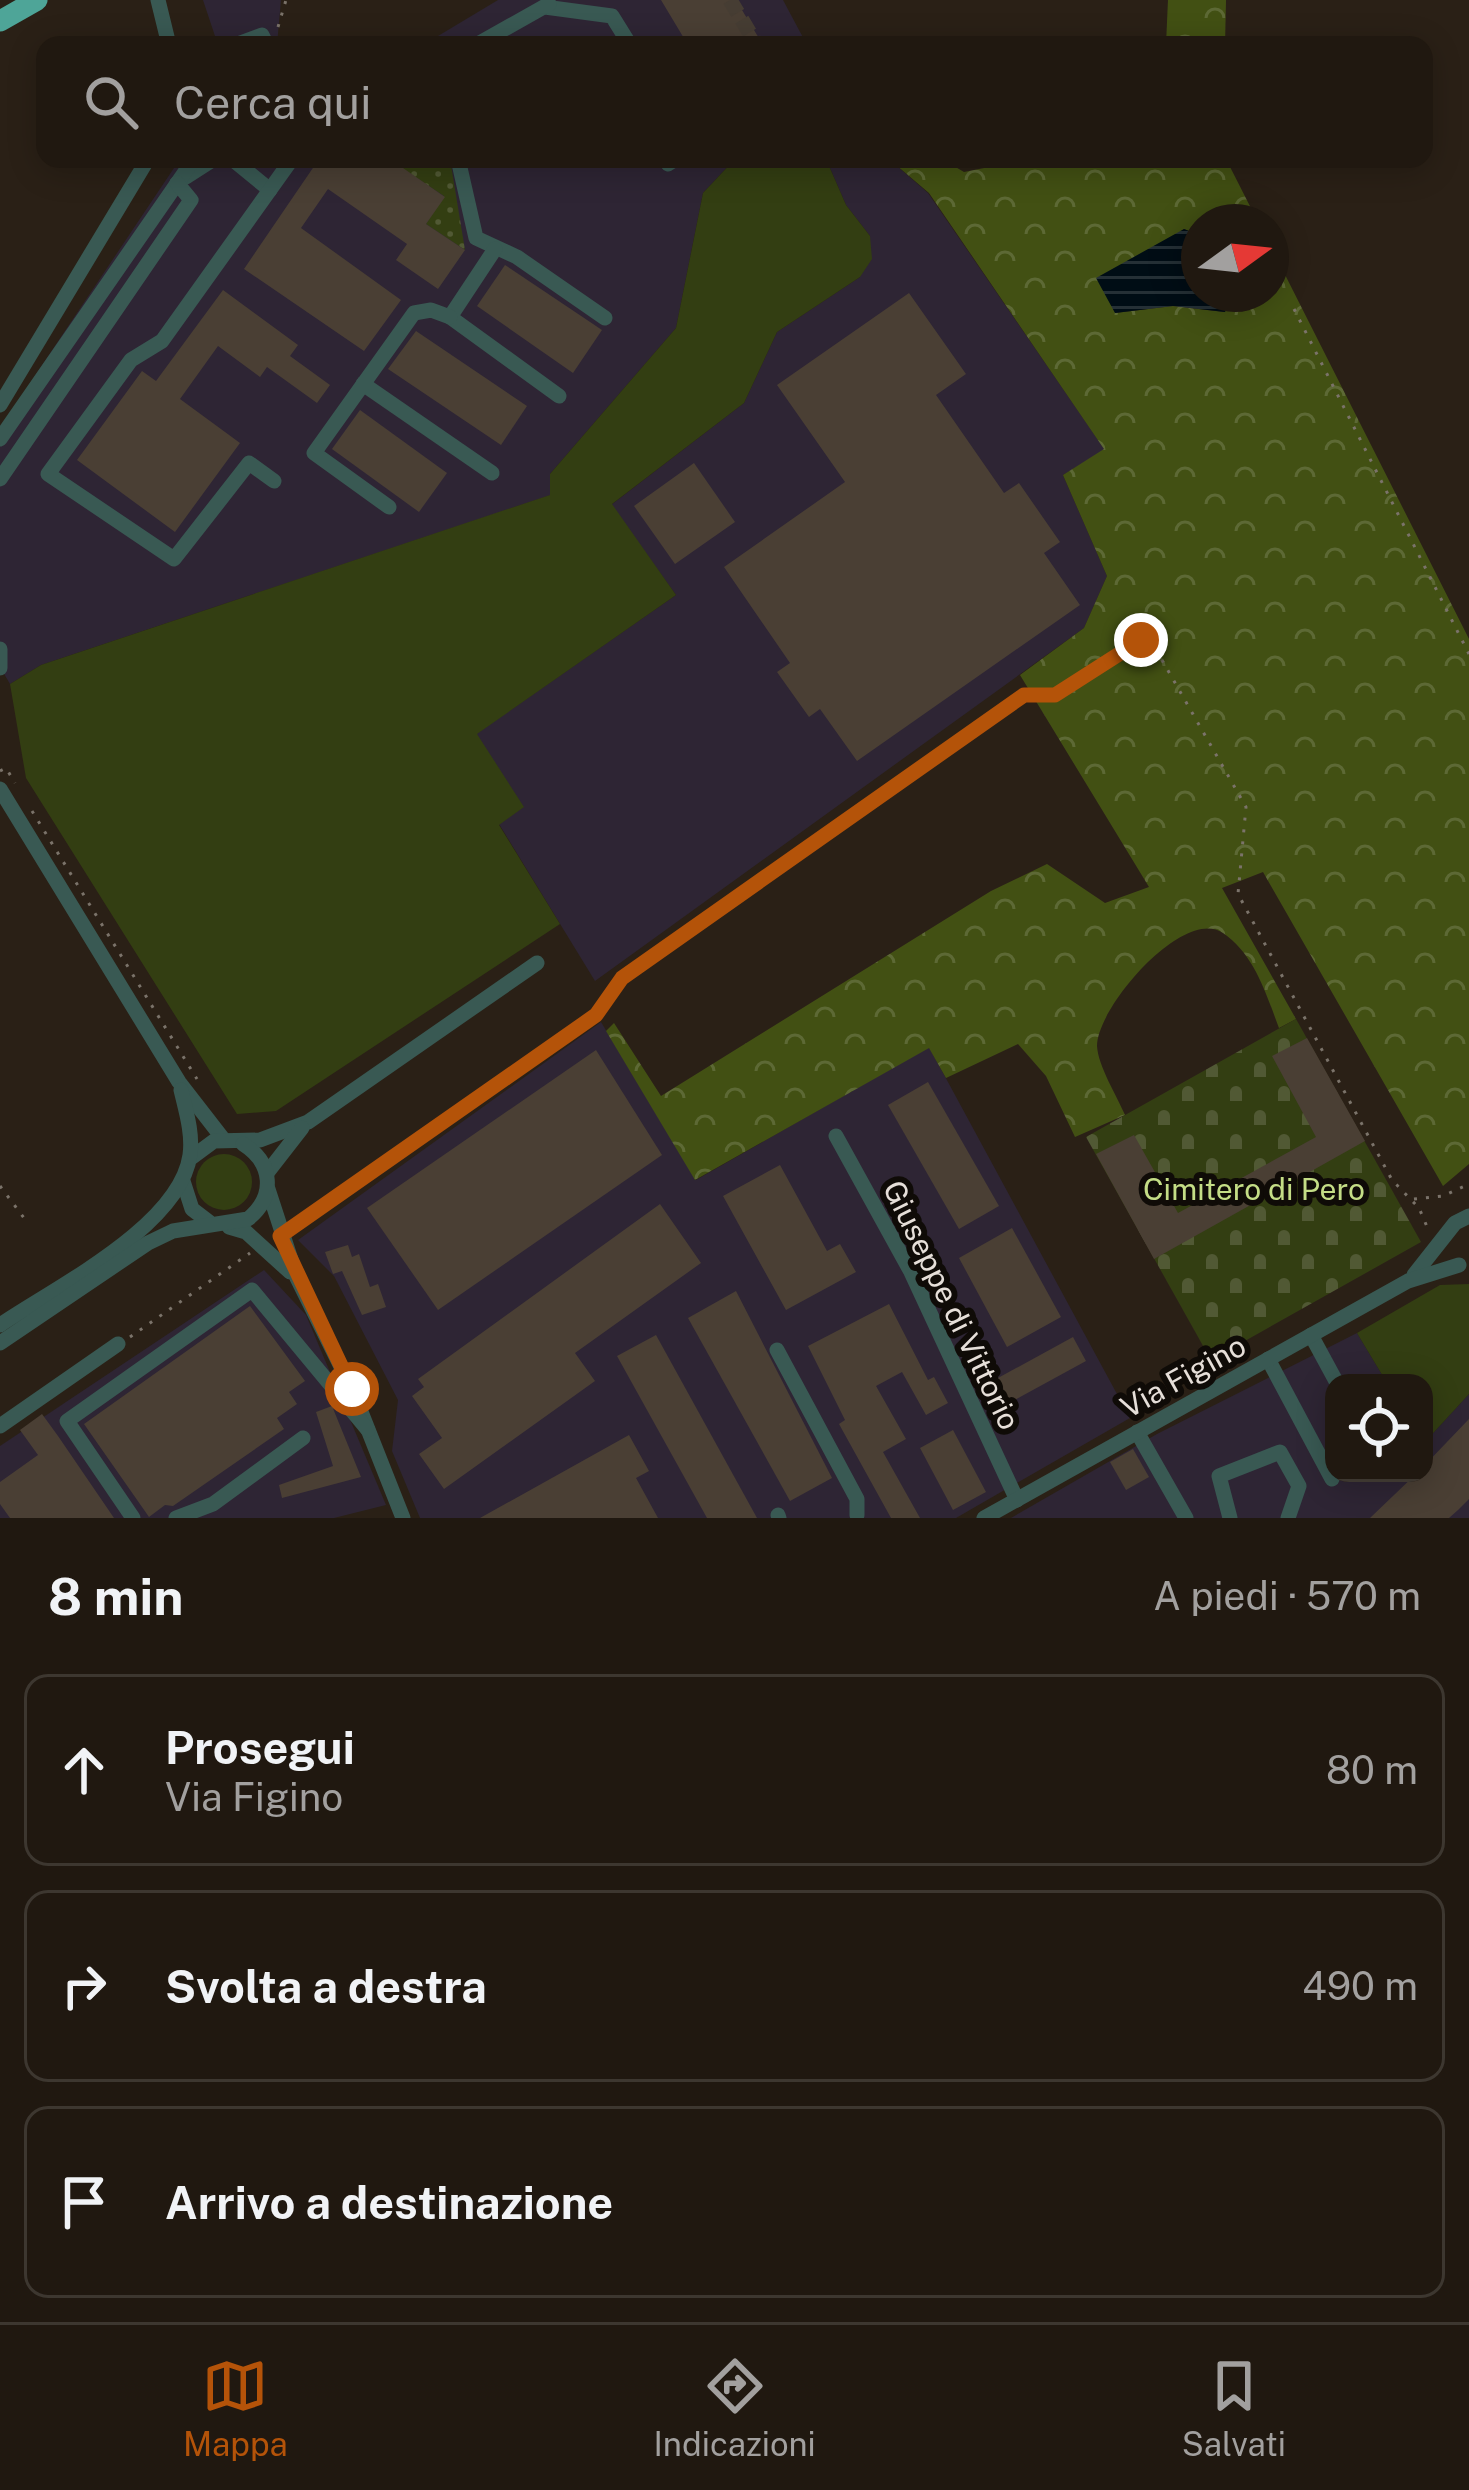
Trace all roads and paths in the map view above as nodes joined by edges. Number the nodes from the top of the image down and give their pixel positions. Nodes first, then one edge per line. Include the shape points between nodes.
1 (37, 0) edge
2 (158, 0) edge
3 (286, 0) edge
4 (551, 4) edge
5 (0, 21) edge
6 (507, 30) junction
7 (167, 36) edge
8 (271, 36) edge
9 (495, 36) edge
10 (501, 36) edge
11 (624, 36) edge
12 (143, 168) edge
13 (187, 168) edge
14 (200, 168) edge
15 (243, 168) edge
16 (286, 168) edge
17 (460, 168) edge
18 (177, 182) junction
19 (270, 190) junction
20 (495, 249) junction
21 (1294, 309) dead end
22 (450, 317) junction
23 (605, 318) dead end
24 (363, 385) junction
25 (559, 396) dead end
26 (0, 405) edge
27 (0, 439) edge
28 (492, 472) dead end
29 (0, 479) edge
30 (274, 481) dead end
31 (388, 507) dead end
32 (0, 649) edge
33 (1469, 654) edge
34 (0, 668) edge
35 (0, 771) edge
36 (18, 788) dead end
37 (0, 789) edge
38 (31, 808) dead end
39 (537, 963) dead end
40 (179, 1082) junction
41 (204, 1090) dead end
42 (308, 1122) junction
43 (836, 1136) dead end
44 (224, 1140) junction
45 (243, 1144) junction
46 (190, 1158) junction
47 (267, 1180) junction
48 (183, 1181) junction
49 (1469, 1184) edge
50 (0, 1186) edge
51 (1410, 1199) junction
52 (1469, 1215) edge
53 (24, 1218) dead end
54 (217, 1224) junction
55 (280, 1236) junction
56 (1439, 1239) junction
57 (263, 1245) junction
58 (1464, 1266) edge
59 (297, 1278) junction
60 (1408, 1281) junction
61 (0, 1325) edge
62 (1311, 1335) junction
63 (0, 1343) edge
64 (118, 1344) joint
65 (777, 1350) dead end
66 (1268, 1359) junction
67 (1332, 1374) edge
68 (0, 1426) edge
69 (368, 1430) junction
70 (1137, 1432) junction
71 (302, 1438) dead end
72 (1325, 1466) edge
73 (1011, 1508) edge
74 (857, 1515) edge
75 (133, 1518) edge
76 (176, 1518) edge
77 (403, 1518) edge
78 (984, 1518) edge
79 (1186, 1518) edge
80 (1230, 1518) edge
81 (1288, 1518) edge

1 - 5 highway
2 - 7 street
3 - 8 path
4 - 6 street
4 - 11 street via 612,16
6 - 9 street
6 - 10 street
12 - 26 street
13 - 18 street
14 - 18 street
15 - 19 street
16 - 19 street
17 - 20 street via 476,238
18 - 27 street
18 - 29 street via 191,200
19 - 30 street via 162,340 130,360 48,474 174,559 249,464
20 - 22 street
20 - 23 street
21 - 33 path
22 - 24 street via 414,313
22 - 25 street
24 - 28 street
24 - 31 street via 314,453
32 - 34 street
35 - 36 path via 6,768
37 - 40 street
38 - 41 path
39 - 42 street
40 - 44 street
40 - 46 street
42 - 45 street
42 - 47 street
43 - 73 street, Giuseppe di Vittorio via 918,1287
44 - 45 street
44 - 46 street
45 - 47 street via 259,1156
46 - 48 street
47 - 54 street via 257,1212
47 - 55 street
48 - 54 street via 192,1209
48 - 61 street via 172,1201 119,1246
49 - 51 path
50 - 53 path
51 - 55 path via 1238,894 1246,807 1158,653 1141,640 1055,695 1024,695 622,978 596,1015
51 - 56 path
52 - 56 street, Via Figino
54 - 57 street
54 - 63 street via 148,1243
55 - 59 street
56 - 58 street
56 - 60 street, Via Figino
57 - 59 street
57 - 64 path
58 - 60 street, Via Figino
59 - 69 street
60 - 62 street, Via Figino
62 - 66 street, Via Figino
62 - 67 street
64 - 68 street
65 - 74 street via 857,1499
66 - 70 street, Via Figino
66 - 72 street
69 - 75 street via 252,1290 67,1421
69 - 77 street
70 - 73 street, Via Figino
70 - 79 street
71 - 76 street via 213,1504
73 - 78 street, Via Figino
80 - 81 street via 1220,1476 1280,1453 1299,1486

